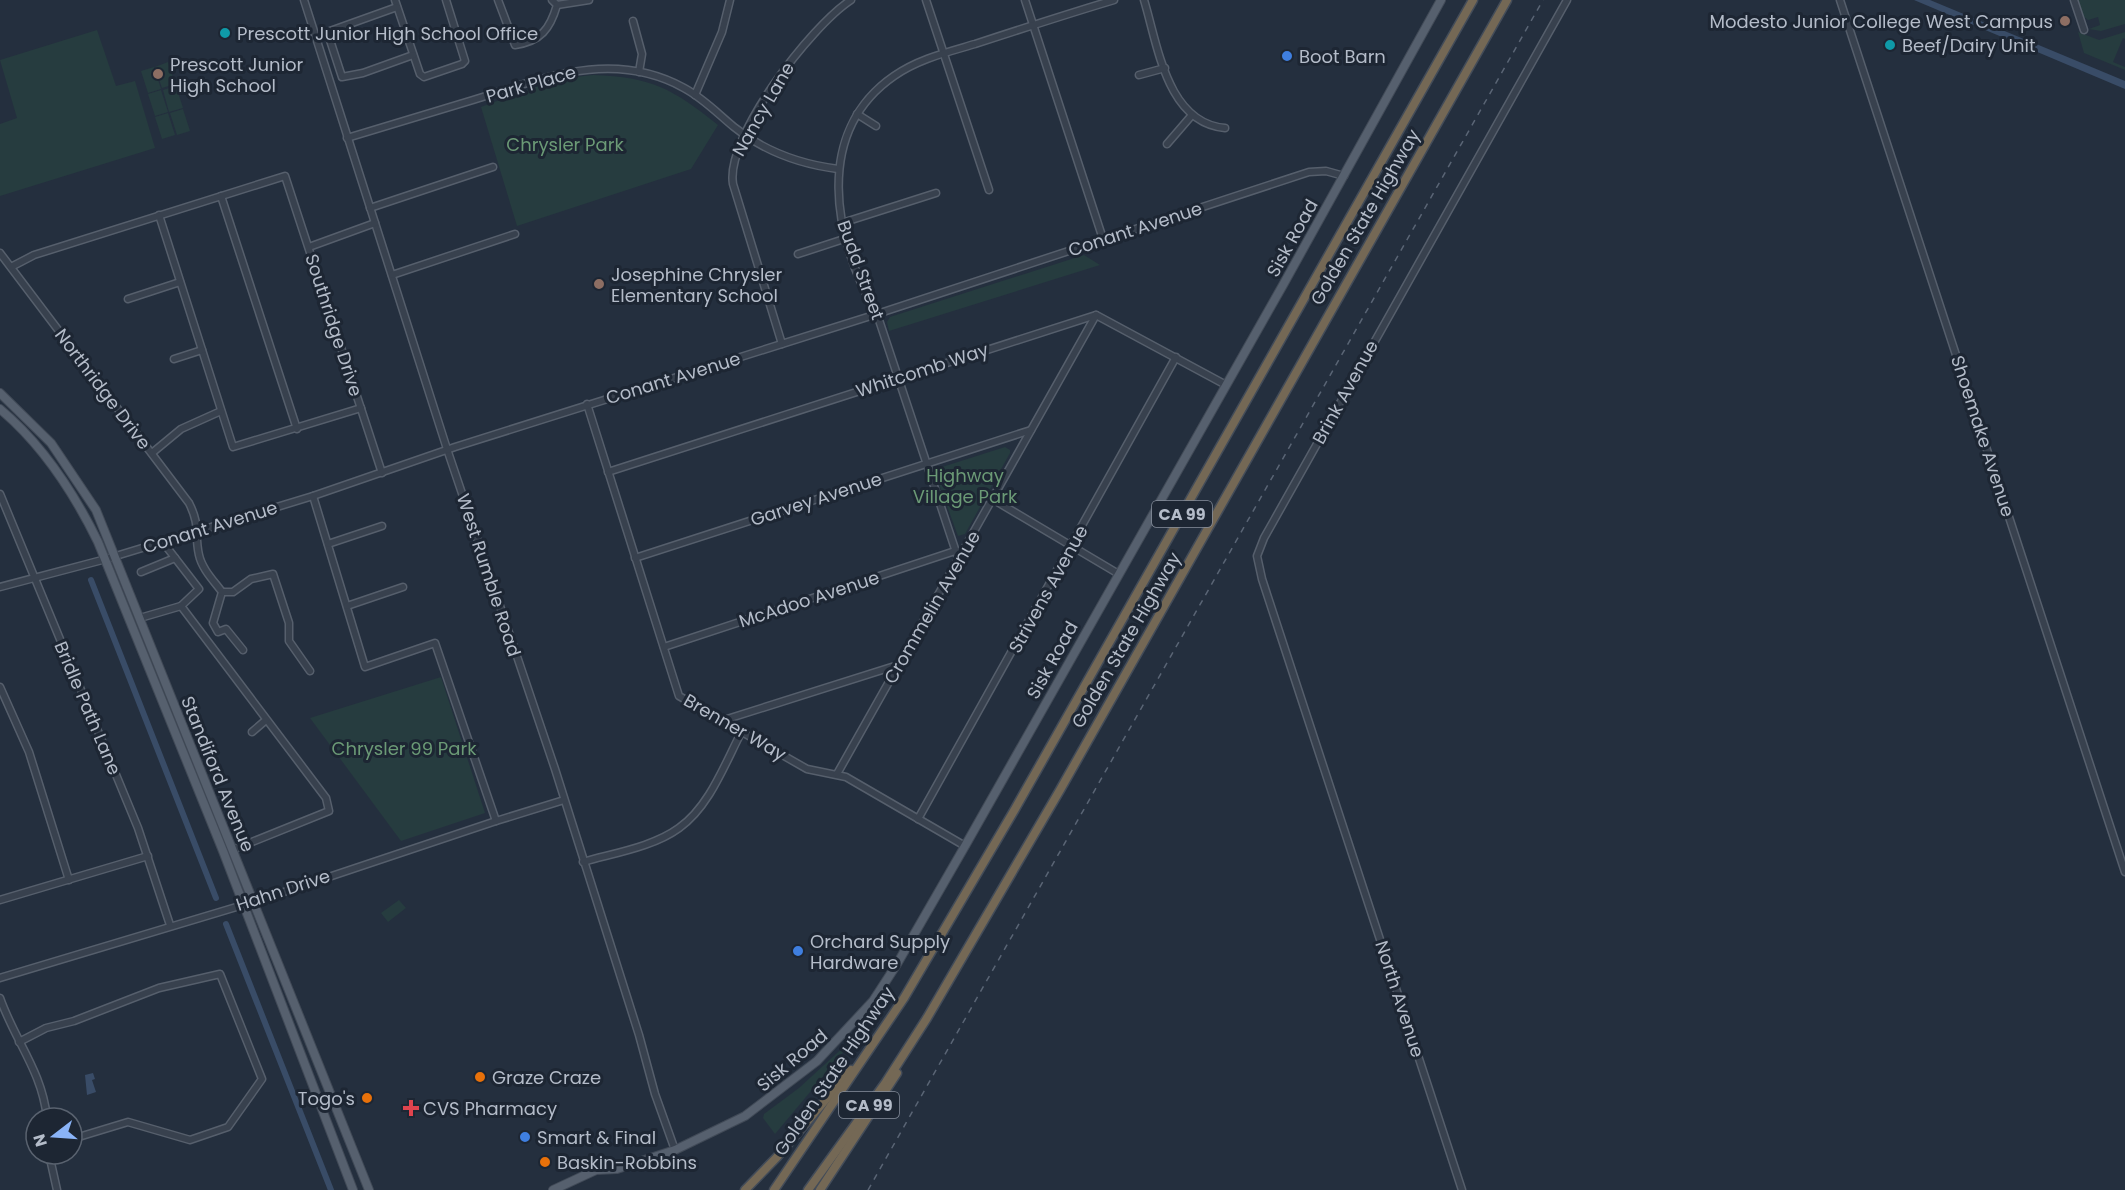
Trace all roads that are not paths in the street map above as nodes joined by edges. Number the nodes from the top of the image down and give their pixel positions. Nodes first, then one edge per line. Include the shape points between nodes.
1 (304, 0) edge
2 (446, 0) edge
3 (498, 0) edge
4 (589, 0) edge
5 (730, 0) edge
6 (851, 0) edge
7 (926, 0) edge
8 (1025, 0) edge
9 (1113, 0) edge
10 (1144, 0) edge
11 (1441, 0) edge
12 (1473, 0) edge
13 (1507, 0) edge
14 (1567, 0) edge
15 (1840, 0) edge
16 (2074, 0) edge
17 (555, 3) edge
18 (396, 4) edge
19 (633, 21) dead end
20 (1033, 24) junction
21 (2084, 30) dead end
22 (943, 54) junction
23 (413, 55) junction
24 (1165, 68) junction
25 (639, 72) junction
26 (1139, 75) dead end
27 (695, 95) junction
28 (857, 114) junction
29 (1192, 116) junction
30 (876, 126) dead end
31 (1225, 128) dead end
32 (745, 135) junction
33 (347, 138) junction
34 (1167, 144) dead end
35 (493, 167) dead end
36 (838, 168) junction
37 (1344, 176) junction
38 (989, 190) dead end
39 (936, 194) dead end
40 (221, 196) junction
41 (370, 208) junction
42 (159, 215) junction
43 (375, 223) junction
44 (842, 223) junction
45 (515, 234) dead end
46 (847, 238) junction
47 (1103, 239) junction
48 (309, 247) junction
49 (0, 253) edge
50 (798, 254) dead end
51 (10, 267) junction
52 (392, 275) junction
53 (180, 282) junction
54 (128, 299) dead end
55 (877, 314) junction
56 (1096, 315) junction
57 (782, 344) junction
58 (202, 350) junction
59 (1176, 357) junction
60 (174, 358) dead end
61 (898, 377) junction
62 (1226, 385) junction
63 (0, 393) edge
64 (588, 404) junction
65 (361, 408) junction
66 (0, 409) edge
67 (221, 411) junction
68 (297, 429) junction
69 (1032, 430) junction
70 (447, 449) junction
71 (152, 453) junction
72 (926, 463) junction
73 (608, 472) junction
74 (382, 473) junction
75 (0, 494) edge
76 (313, 496) junction
77 (994, 500) junction
78 (382, 526) dead end
79 (199, 529) junction
80 (162, 541) junction
81 (328, 544) junction
82 (1072, 545) junction
83 (955, 551) junction
84 (115, 556) junction
85 (175, 558) junction
86 (635, 558) junction
87 (106, 559) junction
88 (958, 561) junction
89 (141, 572) dead end
90 (1117, 573) junction
91 (34, 579) junction
92 (0, 586) edge
93 (403, 587) dead end
94 (222, 592) junction
95 (181, 606) junction
96 (347, 606) junction
97 (140, 618) junction
98 (664, 647) junction
99 (243, 650) dead end
100 (899, 664) junction
101 (310, 671) dead end
102 (0, 687) edge
103 (266, 720) junction
104 (724, 720) junction
105 (742, 731) junction
106 (252, 732) dead end
107 (837, 774) junction
108 (564, 800) junction
109 (1337, 808) joint
110 (918, 819) junction
111 (496, 820) junction
112 (965, 846) junction
113 (232, 850) junction
114 (148, 856) junction
115 (583, 862) junction
116 (2125, 872) edge
117 (69, 880) junction
118 (0, 900) edge
119 (252, 902) junction
120 (242, 904) junction
121 (170, 925) junction
122 (0, 978) edge
123 (0, 998) edge
124 (927, 1018) junction
125 (887, 1025) junction
126 (19, 1042) junction
127 (44, 1106) edge
128 (84, 1135) edge
129 (675, 1150) junction
130 (52, 1166) edge
131 (57, 1190) edge
132 (353, 1190) edge
133 (369, 1190) edge
134 (553, 1190) edge
135 (745, 1190) edge
136 (774, 1190) edge
137 (808, 1190) edge
138 (820, 1190) edge
139 (1462, 1190) edge

1 - 33 street, West Rumble Road
2 - 23 street via 465,61 422,76
3 - 17 street via 514,45 544,33 551,24
4 - 17 street
5 - 27 street via 722,32
6 - 32 street, Nancy Lane via 805,41
7 - 22 street
8 - 20 street
9 - 20 street, Budd Street
10 - 24 street
11 - 37 main road, Sisk Road
12 - 125 highway, Golden State Highway / CA 99 via 1021,798
13 - 124 highway, Golden State Highway / CA 99
14 - 109 street, Brink Avenue via 1258,552 1259,568
15 - 116 street, Shoemake Avenue
16 - 21 street
18 - 23 street
18 - 23 street via 328,32 342,77
19 - 25 street via 642,54
20 - 22 street, Budd Street
20 - 47 street
22 - 28 street, Budd Street via 895,75
22 - 38 street
24 - 26 street
24 - 29 street via 1177,99
25 - 27 street, Park Place via 667,80
25 - 33 street, Park Place via 609,68 568,71
27 - 32 street, Park Place
28 - 30 street
28 - 36 street, Budd Street via 844,141
29 - 31 street
29 - 34 street
32 - 36 street, Park Place via 795,160
32 - 57 street, Nancy Lane via 733,159 733,184
33 - 41 street, West Rumble Road
35 - 41 street
36 - 44 street, Budd Street
37 - 47 street, Conant Avenue via 1309,172
37 - 62 main road, Sisk Road
39 - 44 street
40 - 42 street
40 - 48 street, Southridge Drive via 285,176
40 - 68 street
41 - 43 street, West Rumble Road
42 - 51 street via 34,255
42 - 53 street
43 - 48 street
43 - 52 street, West Rumble Road
44 - 46 street, Budd Street
45 - 52 street
46 - 50 street
46 - 55 street, Budd Street via 863,288
47 - 55 street, Conant Avenue
48 - 65 street, Southridge Drive
49 - 51 street, Northridge Drive
51 - 71 street, Northridge Drive
52 - 70 street, West Rumble Road
53 - 54 street
53 - 58 street
55 - 57 street, Conant Avenue
55 - 61 street, Budd Street
56 - 59 street
56 - 61 street, Whitcomb Way
56 - 69 street, Crommelin Avenue
57 - 64 street, Conant Avenue
58 - 60 street
58 - 67 street
59 - 62 street
59 - 82 street, Strivens Avenue
61 - 72 street, Budd Street
61 - 73 street, Whitcomb Way
62 - 90 main road, Sisk Road
63 - 84 main road, Standiford Avenue via 33,424 66,465 96,510
64 - 70 street, Conant Avenue
64 - 73 street, Brenner Way
65 - 68 street
65 - 74 street, Southridge Drive
66 - 87 main road, Standiford Avenue via 60,476 82,508
67 - 68 street via 233,447
67 - 71 street via 181,429
69 - 72 street, Garvey Avenue
69 - 77 street, Crommelin Avenue
70 - 74 street, Conant Avenue
70 - 108 street, West Rumble Road
71 - 79 street, Northridge Drive via 189,503
72 - 83 street, Budd Street
72 - 86 street, Garvey Avenue
73 - 86 street, Brenner Way
74 - 76 street, Conant Avenue
75 - 91 street, Bridle Path Lane
76 - 79 street, Conant Avenue
76 - 81 street
77 - 82 street
77 - 88 street, Crommelin Avenue
78 - 81 street
79 - 80 street, Conant Avenue
79 - 94 street via 198,553 202,564
80 - 84 street, Conant Avenue
80 - 85 street
81 - 96 street
82 - 90 street
82 - 110 street, Strivens Avenue
83 - 88 street, Budd Street
83 - 98 street, McAdoo Avenue
84 - 87 street, Conant Avenue
84 - 97 main road, Standiford Avenue
85 - 89 street
85 - 95 street via 199,589
86 - 98 street, Brenner Way
87 - 91 street, Conant Avenue
87 - 120 main road, Standiford Avenue
88 - 100 street, Crommelin Avenue
90 - 112 main road, Sisk Road
91 - 92 street, Conant Avenue
91 - 114 street, Bridle Path Lane
93 - 96 street
94 - 99 street via 213,623 218,632 226,629
94 - 101 street via 233,592 251,579 273,574 290,623 289,641
95 - 97 street
95 - 103 street
96 - 111 street via 365,667 435,644
97 - 113 main road, Standiford Avenue
98 - 104 street, Brenner Way via 680,696
100 - 104 street
100 - 107 street, Crommelin Avenue
102 - 117 street via 28,752
103 - 106 street
103 - 113 street via 326,798 329,811
104 - 105 street, Brenner Way
105 - 107 street, Brenner Way via 813,772
105 - 115 street via 705,800 680,827 662,837
107 - 110 street, Brenner Way
108 - 111 street, Hahn Drive
108 - 115 street, West Rumble Road
109 - 139 street, North Avenue
110 - 112 street, Brenner Way
111 - 119 street, Hahn Drive
112 - 129 main road, Sisk Road via 886,982 841,1038 758,1107
113 - 119 main road, Standiford Avenue
114 - 117 street
114 - 121 street, Bridle Path Lane
115 - 129 street, West Rumble Road
117 - 118 street
119 - 120 street, Hahn Drive
119 - 133 main road, Standiford Avenue
120 - 121 street, Hahn Drive
120 - 132 main road, Standiford Avenue
121 - 122 street, Hahn Drive
123 - 126 street
124 - 137 highway, Golden State Highway / CA 99
124 - 138 highway via 891,1085
125 - 135 highway via 809,1121
125 - 136 highway, Golden State Highway / CA 99
126 - 127 street via 36,1072
126 - 128 street via 46,1028 159,988 220,974 262,1079 228,1127 183,1140 128,1122
129 - 134 main road, Sisk Road via 616,1169 596,1170
130 - 131 street

